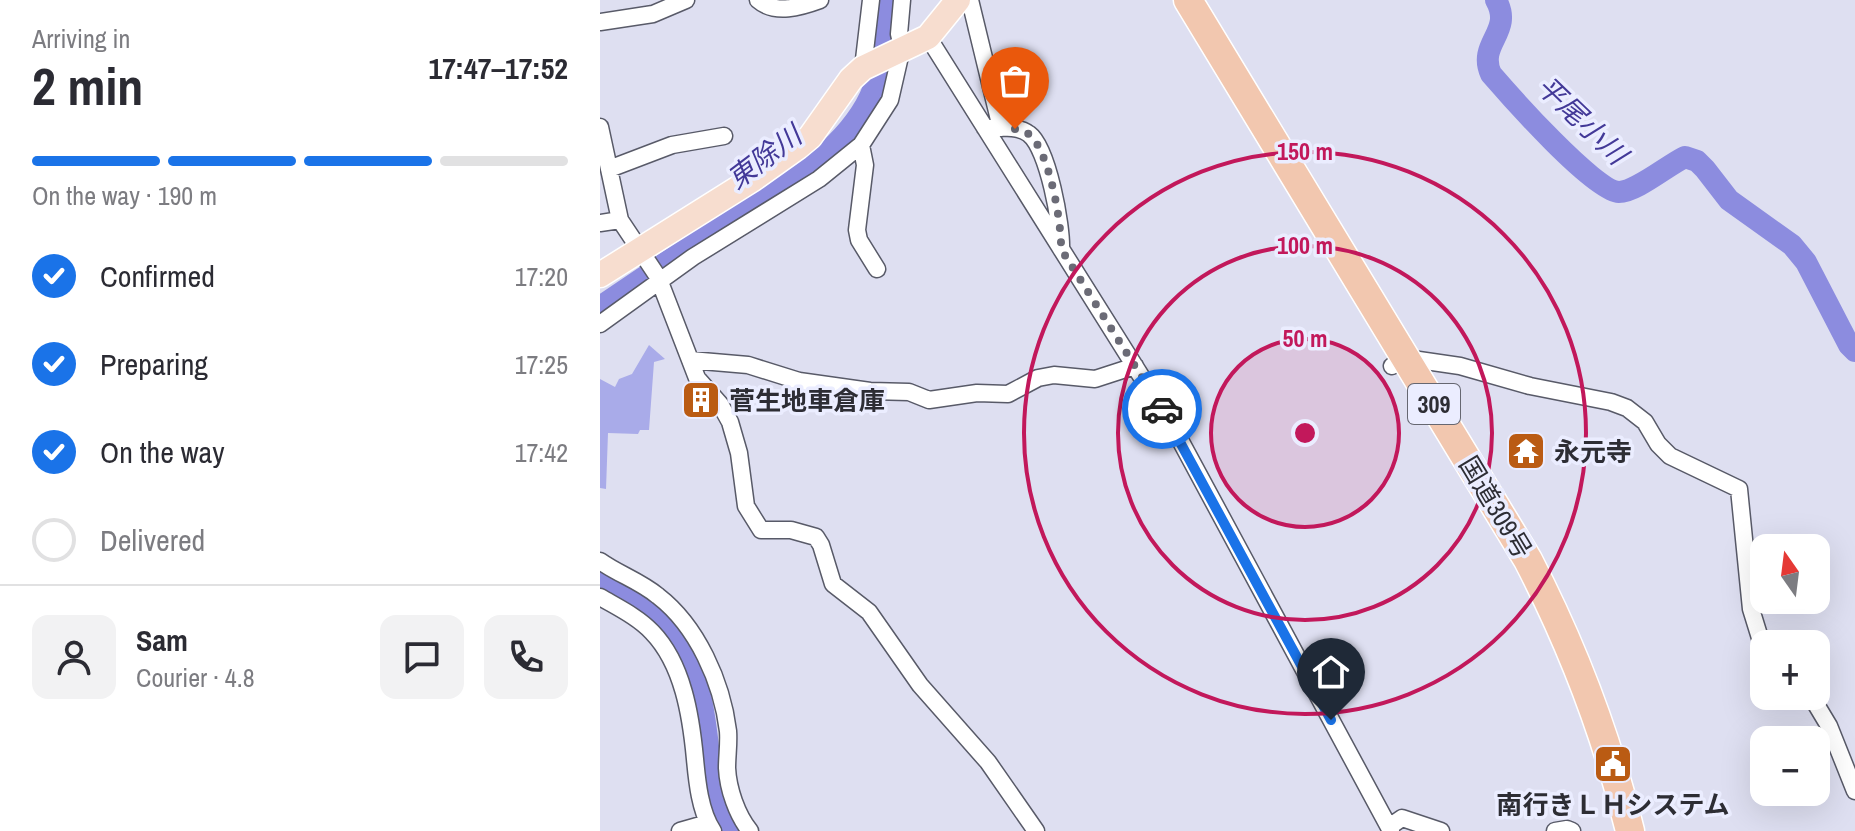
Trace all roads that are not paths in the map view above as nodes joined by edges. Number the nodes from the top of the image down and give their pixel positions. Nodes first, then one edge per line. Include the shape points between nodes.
1 (686, 0) edge
2 (758, 0) edge
3 (820, 0) edge
4 (902, 0) edge
5 (958, 0) edge
6 (970, 0) edge
7 (1170, 0) edge
8 (1188, 0) edge
9 (866, 1) edge
10 (600, 22) edge
11 (928, 37) junction
12 (899, 53) junction
13 (866, 67) junction
14 (600, 127) edge
15 (993, 128) junction
16 (724, 136) dead end
17 (861, 145) junction
18 (609, 169) junction
19 (620, 220) junction
20 (600, 223) edge
21 (1061, 249) junction
22 (641, 253) junction
23 (877, 269) dead end
24 (600, 275) edge
25 (658, 279) junction
26 (600, 324) edge
27 (690, 360) junction
28 (1399, 362) junction
29 (1135, 366) junction
30 (600, 561) edge
31 (600, 597) edge
32 (1758, 630) edge
33 (1819, 710) edge
34 (1855, 791) edge
35 (710, 827) edge
36 (1390, 829) edge
37 (680, 831) edge
38 (750, 831) edge
39 (1036, 831) edge
40 (1441, 831) edge
41 (1555, 831) edge
42 (1572, 831) edge
43 (1613, 831) edge
44 (1630, 831) edge

1 - 10 street via 644,16
2 - 3 street via 775,9
4 - 12 street
5 - 11 main road
6 - 15 street
7 - 28 highway, 国道309号 / 309
8 - 28 highway, 国道309号 / 309
9 - 13 street
11 - 12 main road
11 - 15 street
12 - 13 main road
12 - 17 street via 890,100
13 - 22 main road via 851,79 810,137
14 - 18 street
15 - 21 street
15 - 21 street via 1028,133 1041,151 1062,227
16 - 18 street via 672,145
17 - 23 street via 865,165 857,230
17 - 25 street via 819,179
18 - 19 street
19 - 20 street
19 - 22 street
21 - 29 street
22 - 24 main road
22 - 25 street
25 - 26 street
25 - 27 street
27 - 29 street via 748,365 799,381 909,392 929,400 1008,394 1038,378 1095,379
27 - 39 street via 730,422 749,515 761,530 816,537 833,584 869,612
28 - 32 street via 1460,366 1627,408 1645,422 1670,456 1739,489
28 - 43 highway, 国道309号 / 309 via 1530,600 1578,714
28 - 44 highway, 国道309号 / 309 via 1506,520 1555,612 1591,697
29 - 36 street
30 - 38 street via 660,597 700,647 728,731 727,771 735,804
31 - 35 street via 652,631 680,680
33 - 34 street
35 - 37 street
36 - 40 street via 1402,818
41 - 42 street

